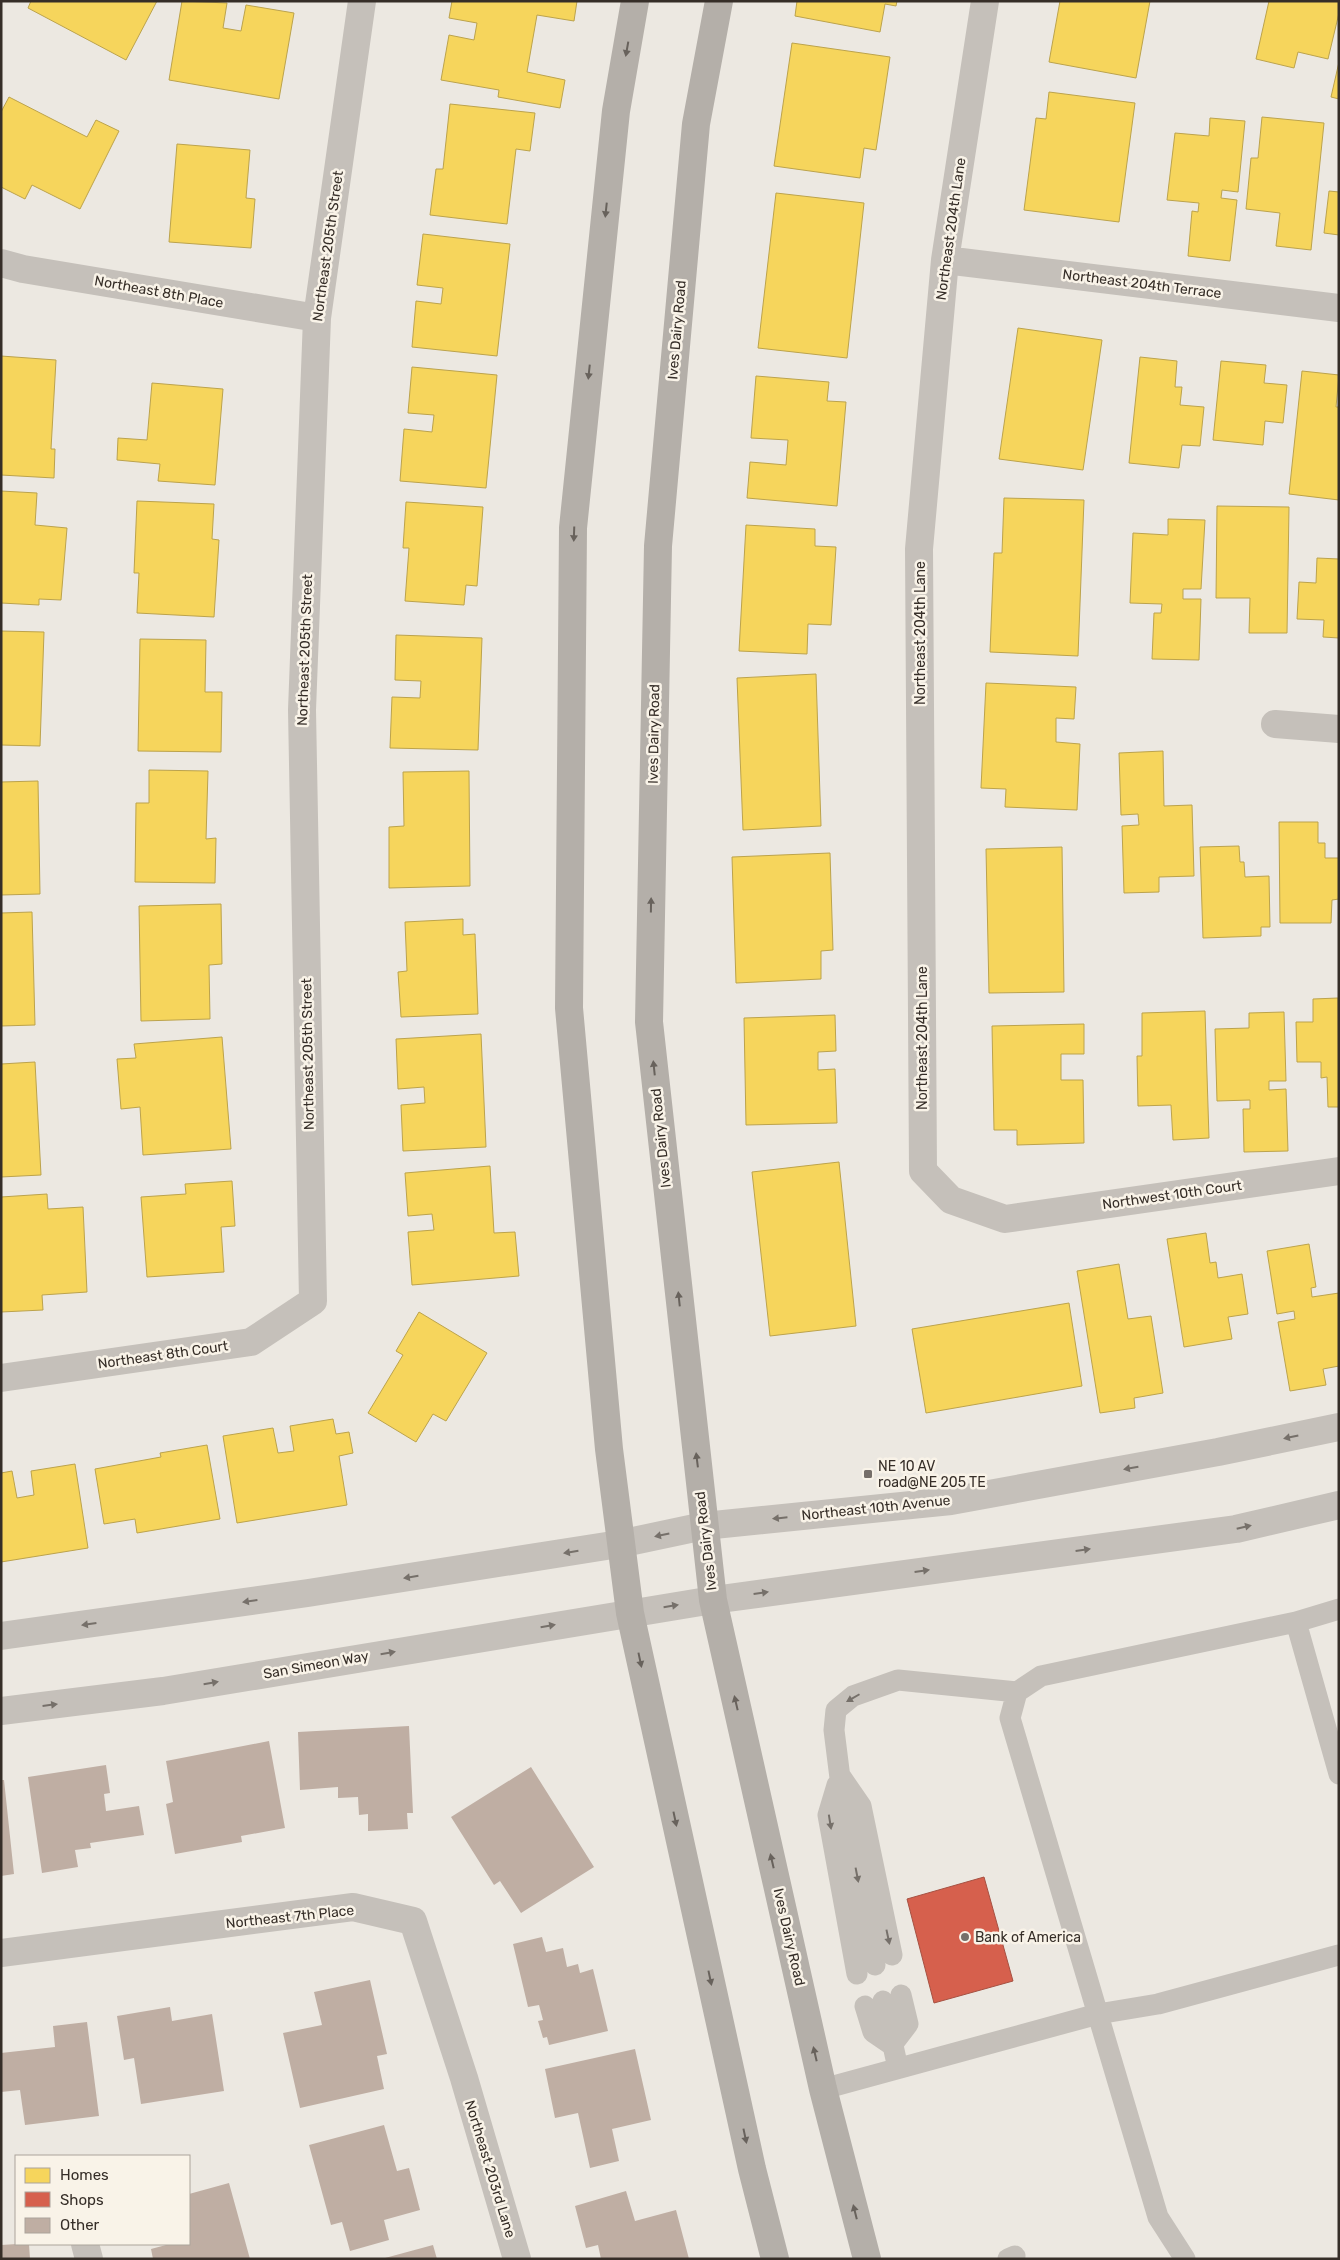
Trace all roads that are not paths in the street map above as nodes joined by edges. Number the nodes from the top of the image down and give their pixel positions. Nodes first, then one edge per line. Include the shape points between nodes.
1 (362, 1) edge
2 (635, 1) edge
3 (719, 1) edge
4 (985, 1) edge
5 (945, 260) junction
6 (1, 263) edge
7 (1339, 308) edge
8 (317, 318) junction
9 (1275, 724) dead end
10 (1339, 729) edge
11 (1339, 1171) edge
12 (1005, 1219) joint
13 (313, 1301) joint
14 (1, 1378) edge
15 (1339, 1427) edge
16 (1339, 1505) edge
17 (704, 1526) junction
18 (619, 1544) junction
19 (713, 1600) junction
20 (1339, 1609) edge
21 (630, 1613) junction
22 (1296, 1622) junction
23 (1, 1636) edge
24 (1017, 1692) junction
25 (1, 1711) edge
26 (1339, 1774) edge
27 (839, 1775) junction
28 (1, 1953) edge
29 (1339, 1954) edge
30 (1098, 2014) junction
31 (892, 2045) junction
32 (898, 2068) junction
33 (464, 2078) joint
34 (823, 2089) junction
35 (85, 2245) edge
36 (89, 2259) edge
37 (517, 2259) edge
38 (775, 2259) edge
39 (867, 2259) edge
40 (1185, 2259) edge

1 - 8 street, Northeast 205th Street
2 -> 18 main road via 616,111 573,528 569,1008
17 -> 3 main road, Ives Dairy Road via 649,1022 658,546 696,124
4 - 5 street, Northeast 204th Lane
5 - 7 street, Northeast 204th Terrace
5 - 12 street, Northeast 204th Lane via 919,549 923,1171 951,1200
6 - 8 street, Northeast 8th Place
8 - 13 street, Northeast 205th Street via 302,710
9 - 10 street
11 - 12 street, Northwest 10th Court
13 - 14 street, Northeast 8th Court via 251,1342
15 -> 17 street, Northeast 10th Avenue via 951,1501
19 -> 16 street via 1236,1529
17 -> 18 street, Northeast 10th Avenue
17 - 19 main road, Ives Dairy Road
18 - 21 main road
18 -> 23 street via 308,1594
21 -> 19 street
34 -> 19 main road, Ives Dairy Road
20 - 22 lane
25 -> 21 street, San Simeon Way via 163,1691
21 -> 38 main road via 752,2169
22 - 24 lane via 1041,1676
22 - 26 lane
24 -> 27 lane via 898,1680 853,1696 836,1710 834,1730
24 - 30 lane via 1010,1718
27 - 27 lane via 828,1815 875,1965 861,1806
28 - 33 street, Northeast 7th Place via 353,1907 413,1921
29 - 30 lane via 1158,2004
30 - 32 lane
30 - 40 lane via 1158,2217
31 - 31 lane via 873,2032 883,2001 908,2024
31 - 32 lane
32 - 34 lane
33 - 37 street, Northeast 203rd Lane
39 -> 34 main road, Ives Dairy Road
35 - 36 street

